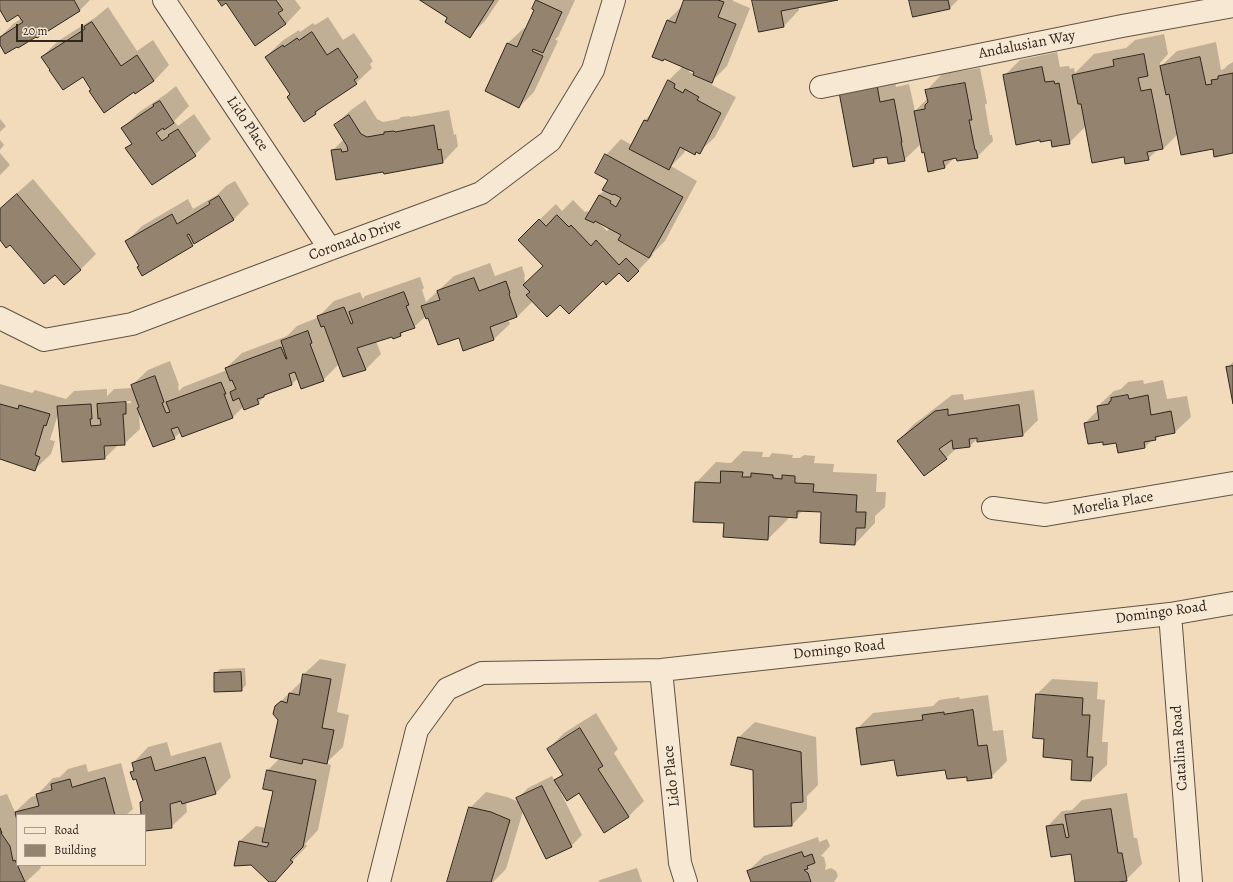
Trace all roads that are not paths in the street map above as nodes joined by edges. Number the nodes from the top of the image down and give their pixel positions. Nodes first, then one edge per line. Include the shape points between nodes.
1 (164, 0) edge
2 (614, 0) edge
3 (1233, 6) edge
4 (821, 87) dead end
5 (330, 248) junction
6 (0, 318) edge
7 (1233, 484) edge
8 (993, 508) dead end
9 (1233, 603) edge
10 (1170, 614) junction
11 (661, 670) junction
12 (379, 882) edge
13 (686, 882) edge
14 (1191, 882) edge

1 - 5 street, Lido Place
2 - 5 street, Coronado Drive via 593,70 550,141 481,193
3 - 4 street, Andalusian Way
5 - 6 street, Coronado Drive via 132,324 44,340
7 - 8 street, Morelia Place via 1045,515
9 - 10 street, Domingo Road
10 - 11 street, Domingo Road
10 - 14 street, Catalina Road
11 - 12 street, Domingo Road via 482,673 447,689 417,730
11 - 13 street, Lido Place via 680,863

